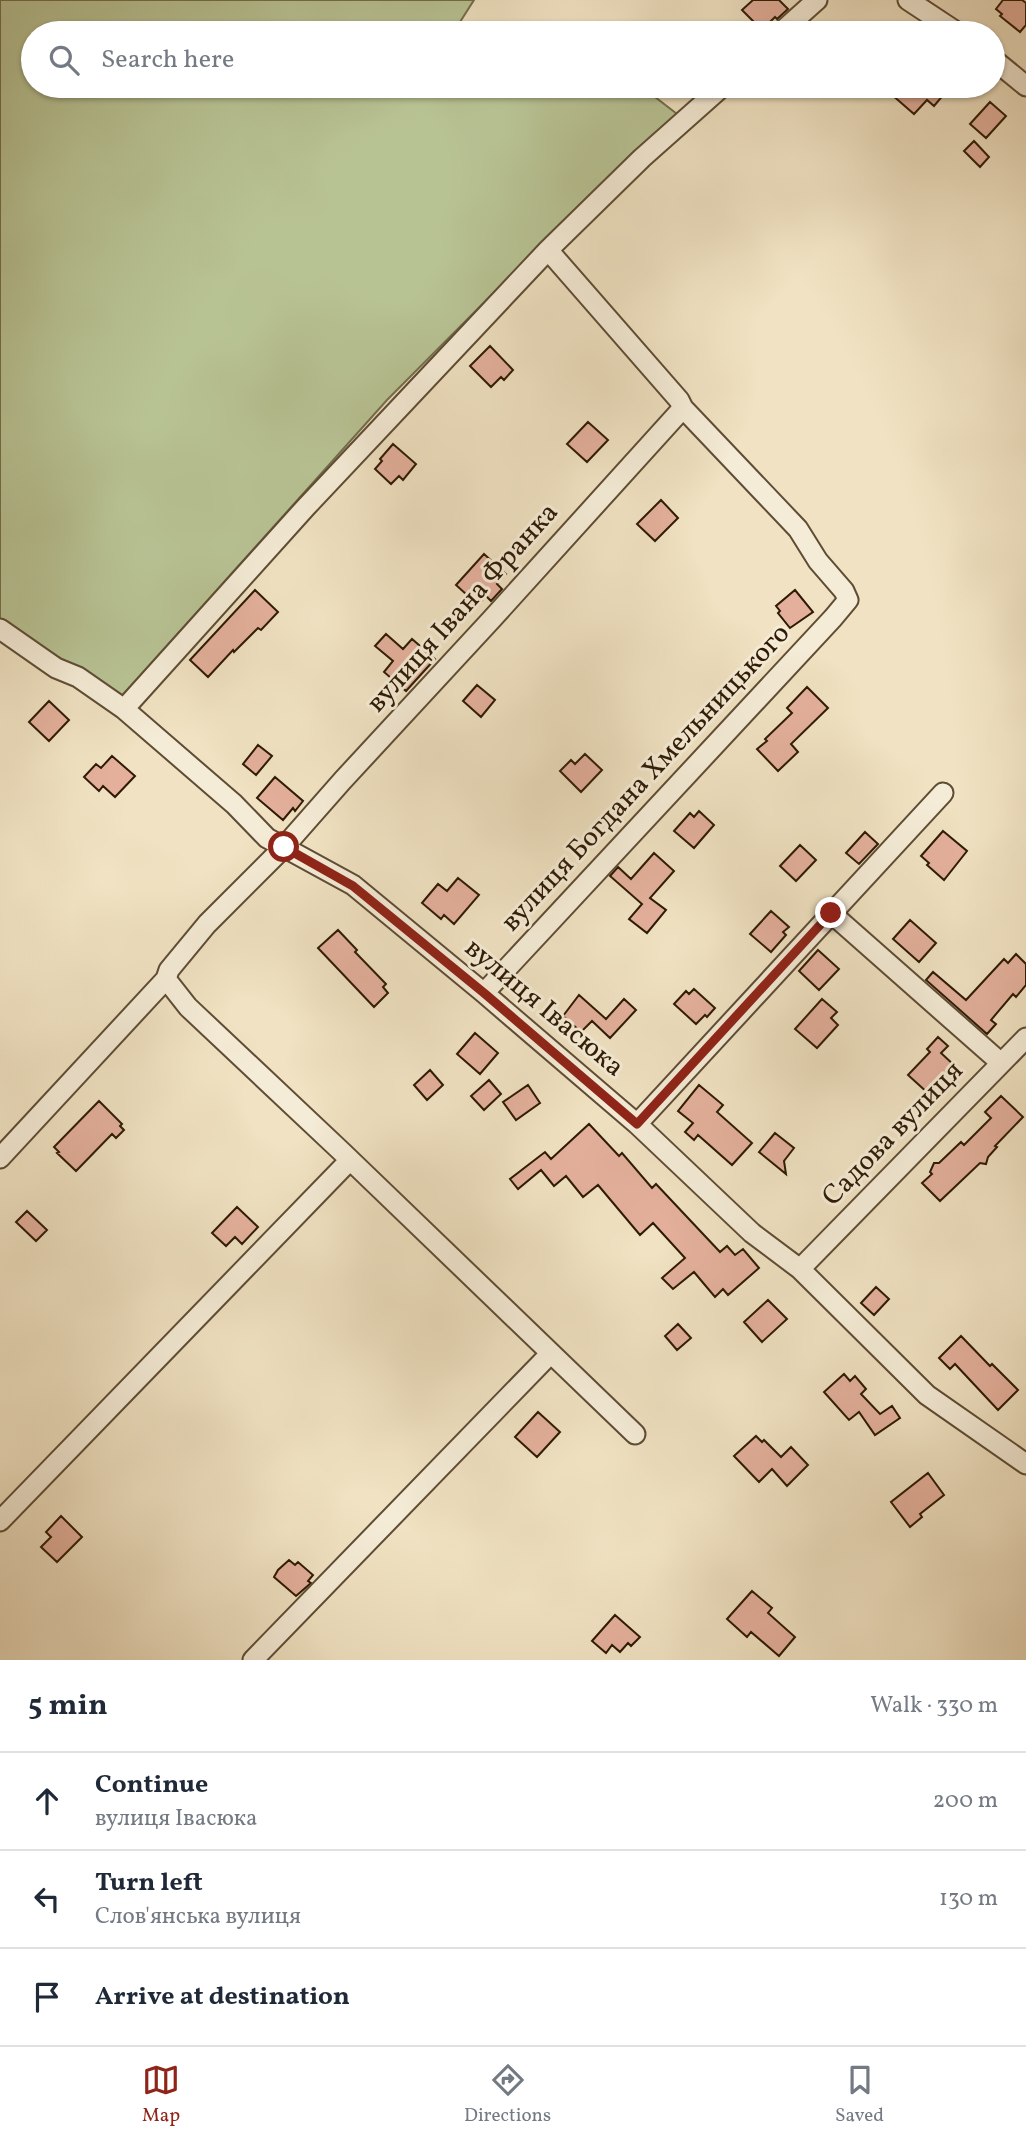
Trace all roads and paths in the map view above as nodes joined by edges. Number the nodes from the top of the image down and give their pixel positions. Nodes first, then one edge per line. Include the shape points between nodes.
1 (817, 0) edge
2 (908, 0) edge
3 (793, 21) edge
4 (940, 21) edge
5 (1005, 69) edge
6 (1026, 86) edge
7 (710, 98) edge
8 (548, 250) junction
9 (683, 408) junction
10 (0, 629) edge
11 (124, 709) junction
12 (943, 793) dead end
13 (284, 847) junction
14 (831, 913) junction
15 (166, 979) junction
16 (484, 993) junction
17 (1026, 1038) edge
18 (1001, 1063) junction
19 (637, 1124) junction
20 (0, 1158) edge
21 (350, 1160) junction
22 (800, 1269) junction
23 (551, 1353) junction
24 (635, 1434) dead end
25 (1026, 1464) edge
26 (0, 1521) edge
27 (253, 1660) edge

1 - 3 street
2 - 4 street
5 - 6 street
7 - 8 street
8 - 9 street
8 - 11 street
9 - 13 street, вулиця Івана Франка
9 - 16 street, вулиця Богдана Хмельницького via 798,529 848,600
10 - 11 street, вулиця Івасюка
11 - 13 street, вулиця Івасюка via 267,838
12 - 14 street
13 - 15 street, вулиця Івана Франка via 207,924
13 - 16 street, вулиця Івасюка via 353,886
14 - 18 street
14 - 19 street
15 - 20 street, вулиця Івана Франка
15 - 21 street via 188,1007
16 - 19 street, вулиця Івасюка
17 - 18 street, Садова вулиця
18 - 22 street, Садова вулиця
19 - 22 street, вулиця Івасюка via 752,1233
21 - 23 street
21 - 26 street
22 - 25 street, вулиця Івасюка via 927,1395
23 - 24 street
23 - 27 street

